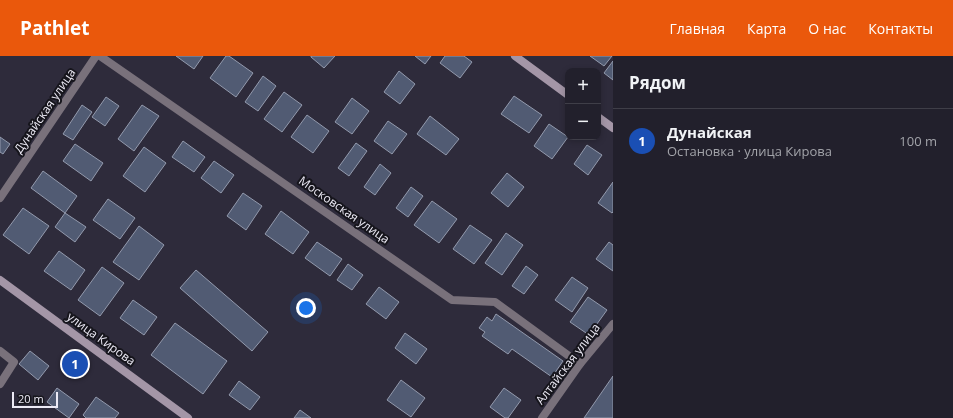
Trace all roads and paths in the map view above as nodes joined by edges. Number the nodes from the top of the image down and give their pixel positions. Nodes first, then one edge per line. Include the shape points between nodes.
1 (96, 56) edge
2 (100, 56) edge
3 (515, 56) edge
4 (565, 93) edge
5 (601, 119) edge
6 (613, 128) edge
7 (0, 198) edge
8 (0, 280) edge
9 (613, 324) edge
10 (0, 352) edge
11 (580, 364) junction
12 (0, 384) edge
13 (188, 418) edge
14 (542, 418) edge

1 - 7 street, Дунайская улица
2 - 11 street, Московская улица via 452,300 495,302
3 - 4 main road
5 - 6 main road
8 - 13 main road, улица Кирова
9 - 11 street, Алтайская улица
10 - 12 street via 14,362
11 - 14 street, Алтайская улица

